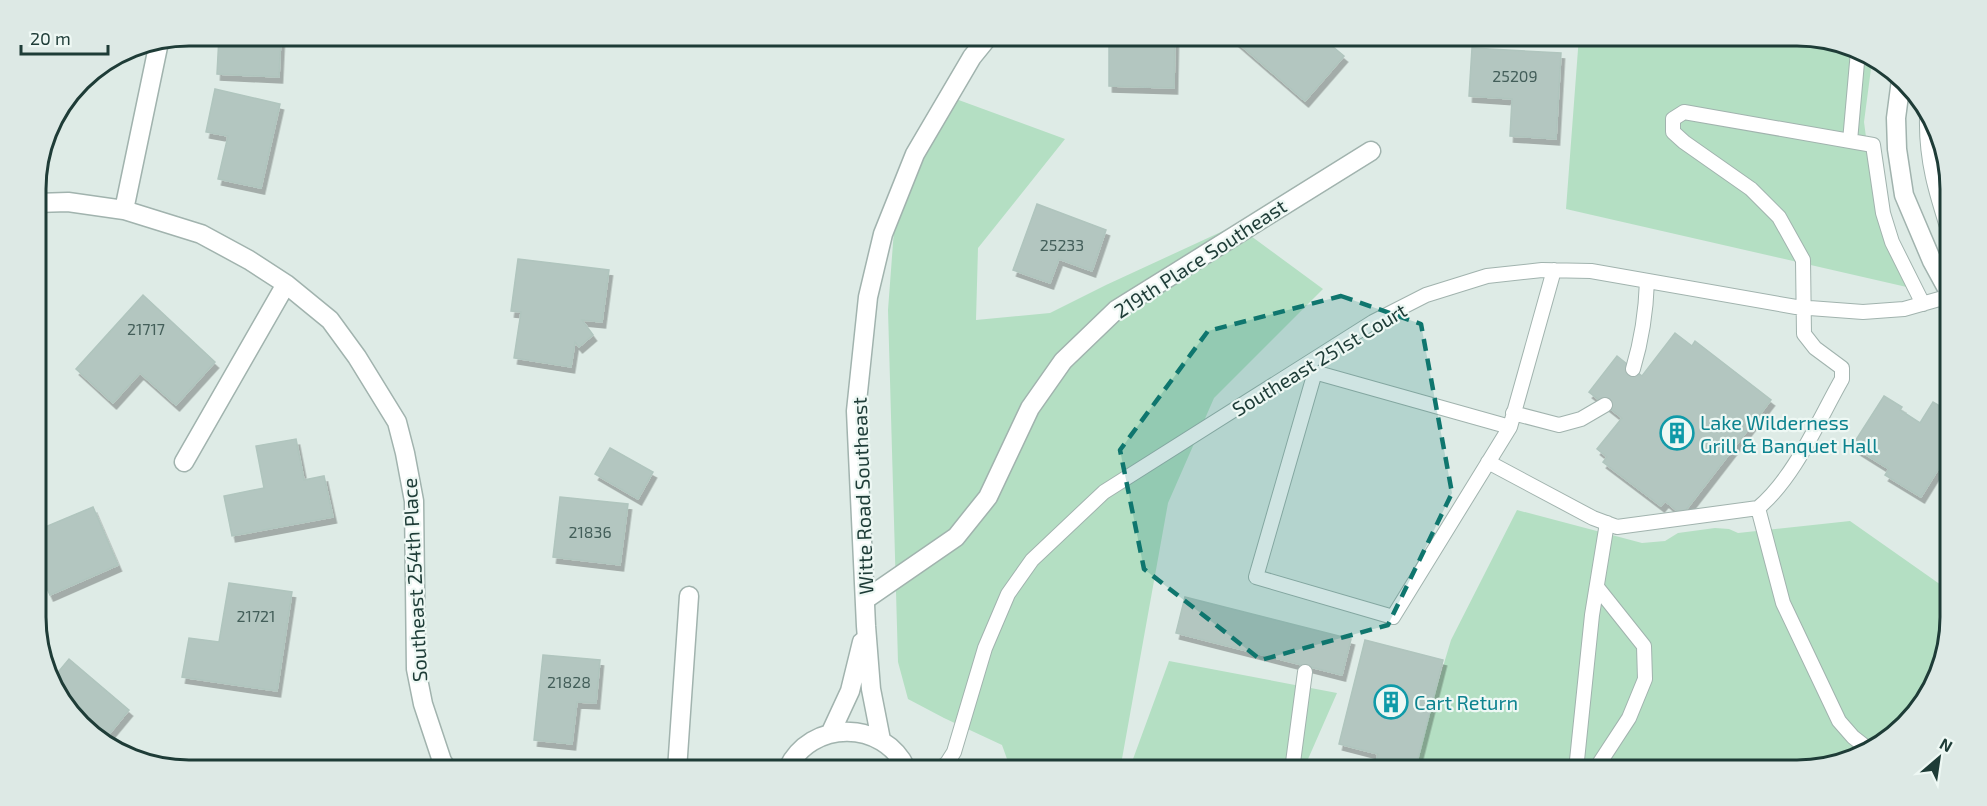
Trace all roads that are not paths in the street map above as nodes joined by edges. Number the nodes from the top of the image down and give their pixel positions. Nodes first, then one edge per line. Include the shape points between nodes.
1 (981, 46) edge
2 (157, 50) edge
3 (1856, 59) edge
4 (1900, 90) edge
5 (1927, 128) edge
6 (1850, 141) junction
7 (1371, 152) dead end
8 (47, 203) edge
9 (1940, 204) edge
10 (124, 210) junction
11 (1554, 270) junction
12 (1940, 276) edge
13 (1647, 281) junction
14 (286, 284) junction
15 (1940, 298) edge
16 (1923, 304) junction
17 (1804, 307) junction
18 (1300, 368) junction
19 (1633, 369) dead end
20 (1315, 372) junction
21 (1605, 405) dead end
22 (1512, 420) junction
23 (184, 462) dead end
24 (1488, 462) junction
25 (1758, 508) junction
26 (1607, 524) junction
27 (1597, 587) junction
28 (689, 596) dead end
29 (866, 599) junction
30 (866, 626) junction
31 (1305, 672) dead end
32 (831, 732) junction
33 (881, 740) junction
34 (1861, 744) edge
35 (1293, 759) edge
36 (1577, 759) edge
37 (1602, 759) edge
38 (442, 760) edge
39 (678, 760) edge
40 (793, 760) edge
41 (901, 760) edge
42 (949, 760) edge

1 - 29 street, Witte Road Southeast via 915,154 883,234 868,297 856,411
2 - 10 street
3 - 6 lane
4 - 12 street via 1897,149 1904,195
5 - 9 lane via 1926,146
6 - 16 lane via 1873,145 1883,213 1892,242
6 - 17 lane via 1684,112 1673,119 1673,132 1751,189 1779,217 1803,260
7 - 29 street, 219th Place Southeast via 1116,310 1063,360 1030,408 988,498 956,537
8 - 10 street, Southeast 254th Place
10 - 14 street, Southeast 254th Place via 201,234
11 - 13 lane, Southeast 251st Court via 1591,271
11 - 18 lane, Southeast 251st Court via 1487,276 1426,295 1373,322
11 - 22 lane
13 - 17 lane, Southeast 251st Court
13 - 19 lane via 1641,346
14 - 23 street
14 - 38 street, Southeast 254th Place via 330,320 397,422 414,501 416,669
15 - 16 lane, Southeast 251st Court
16 - 17 lane, Southeast 251st Court via 1863,312
17 - 25 lane via 1804,334 1842,369 1842,379 1786,479
18 - 20 lane
18 - 42 lane, Southeast 251st Court via 1104,492 1032,560 1008,594 984,648
20 - 22 lane
20 - 24 lane via 1256,577 1393,617
21 - 22 lane via 1581,419 1558,425
22 - 24 lane
24 - 26 lane
25 - 26 lane via 1617,527
25 - 34 lane via 1783,603 1839,721
26 - 27 lane
27 - 36 lane
27 - 37 lane via 1644,646 1646,679 1629,718
28 - 39 street
29 - 30 street, Witte Road Southeast
30 - 32 street, Witte Road Southeast via 850,691
30 - 33 street, Witte Road Southeast via 871,689
31 - 35 lane
32 - 33 street via 865,733
32 - 40 street via 813,740
33 - 41 street

